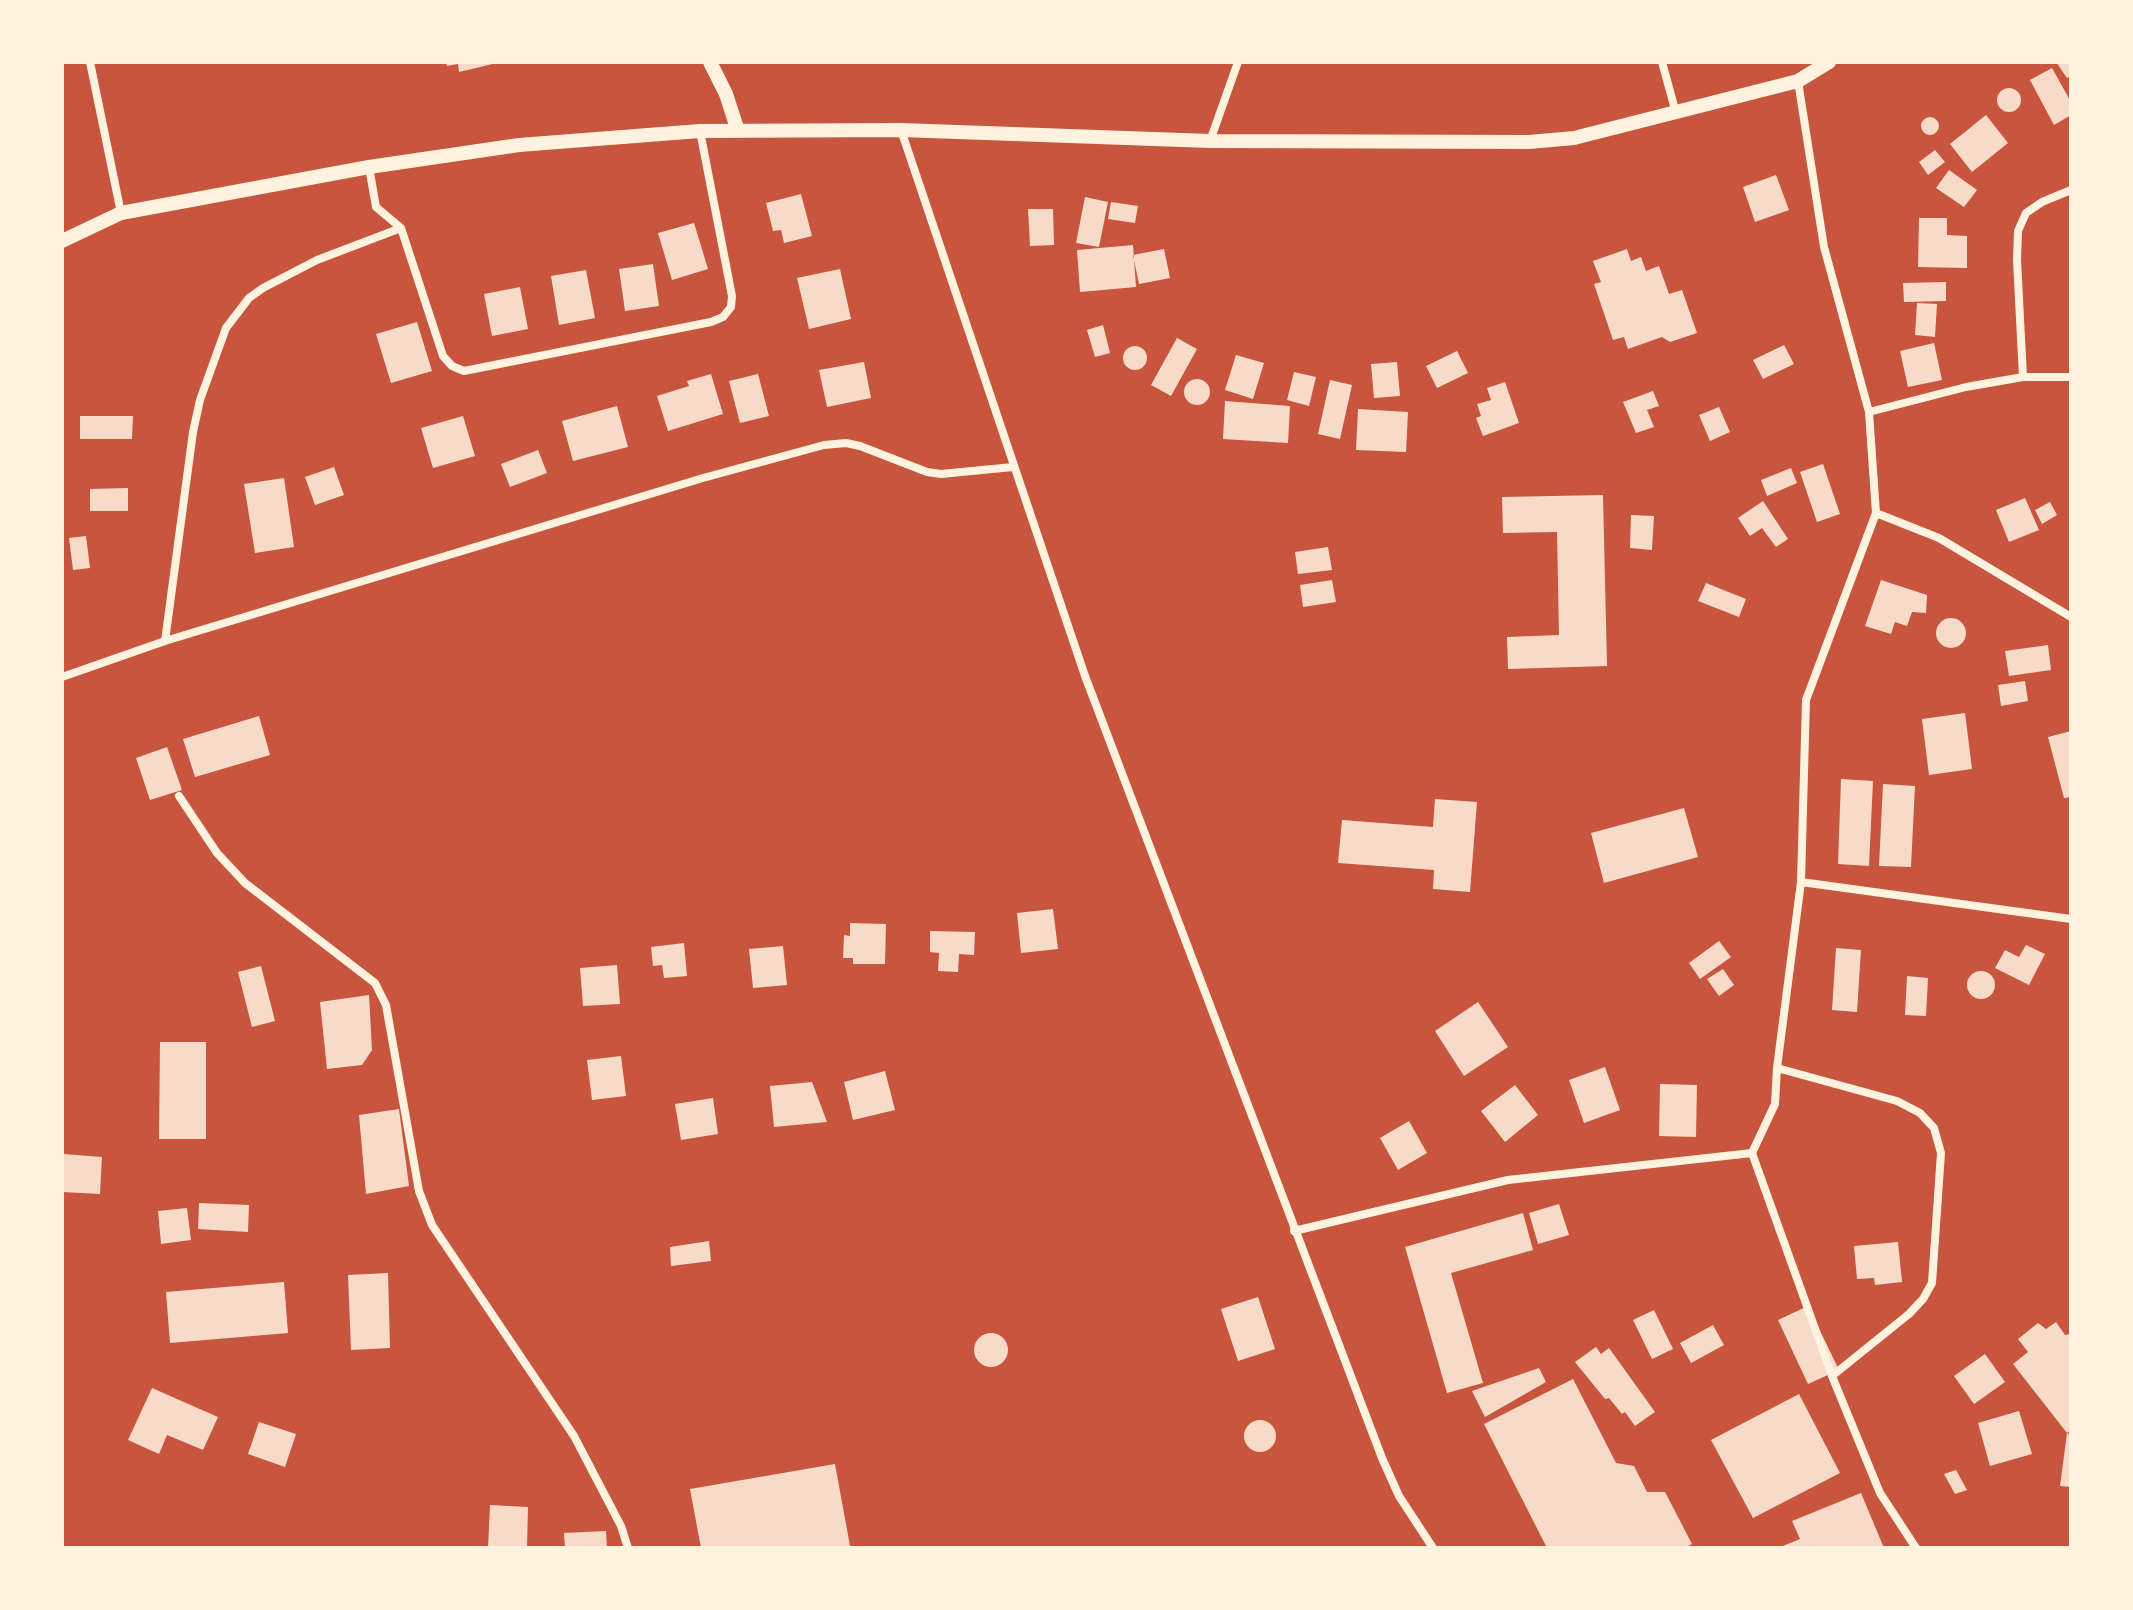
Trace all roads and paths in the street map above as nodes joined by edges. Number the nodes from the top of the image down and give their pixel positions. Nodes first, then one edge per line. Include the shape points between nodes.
1 (90, 62) edge
2 (710, 62) edge
3 (1238, 62) edge
4 (1662, 62) edge
5 (1829, 62) edge
6 (1798, 81) junction
7 (1676, 113) junction
8 (901, 130) junction
9 (700, 131) junction
10 (738, 131) junction
11 (1210, 141) junction
12 (369, 167) junction
13 (2071, 190) edge
14 (121, 213) junction
15 (401, 228) junction
16 (62, 241) edge
17 (2023, 377) junction
18 (2071, 377) edge
19 (1869, 412) junction
20 (1013, 467) junction
21 (1876, 513) junction
22 (2071, 617) edge
23 (165, 641) junction
24 (62, 677) edge
25 (179, 796) dead end
26 (1801, 882) junction
27 (2071, 919) edge
28 (1777, 1068) junction
29 (1752, 1153) junction
30 (1294, 1231) junction
31 (1832, 1376) junction
32 (628, 1548) edge
33 (1433, 1548) edge
34 (1916, 1548) edge

1 - 14 street
2 - 10 street
3 - 11 street
4 - 7 street
5 - 6 street
6 - 7 street
6 - 19 street via 1824,247
7 - 11 street via 1574,138 1529,142
8 - 10 street
8 - 11 street
8 - 20 street
9 - 10 street
9 - 12 street via 519,145
9 - 15 street via 732,296 723,317 711,322 464,371 443,356
12 - 14 street
12 - 15 street via 376,207
13 - 17 street via 2026,213 2018,231
14 - 16 street
15 - 23 street via 317,260 263,288 226,328 193,432
17 - 18 street
17 - 19 street
19 - 21 street
20 - 23 street via 941,474 846,443 824,445
20 - 30 street via 1085,676
21 - 22 street via 1939,538
21 - 26 street via 1806,700
23 - 24 street
25 - 32 street via 217,853 245,883 375,983 386,1005 419,1191 432,1225 574,1436
26 - 27 street
26 - 28 street
28 - 29 street via 1775,1104
28 - 31 street via 1897,1101 1934,1128 1941,1153 1932,1283 1909,1314
29 - 30 street via 1508,1180
29 - 31 street
30 - 33 street via 1382,1458
31 - 34 street via 1880,1493

